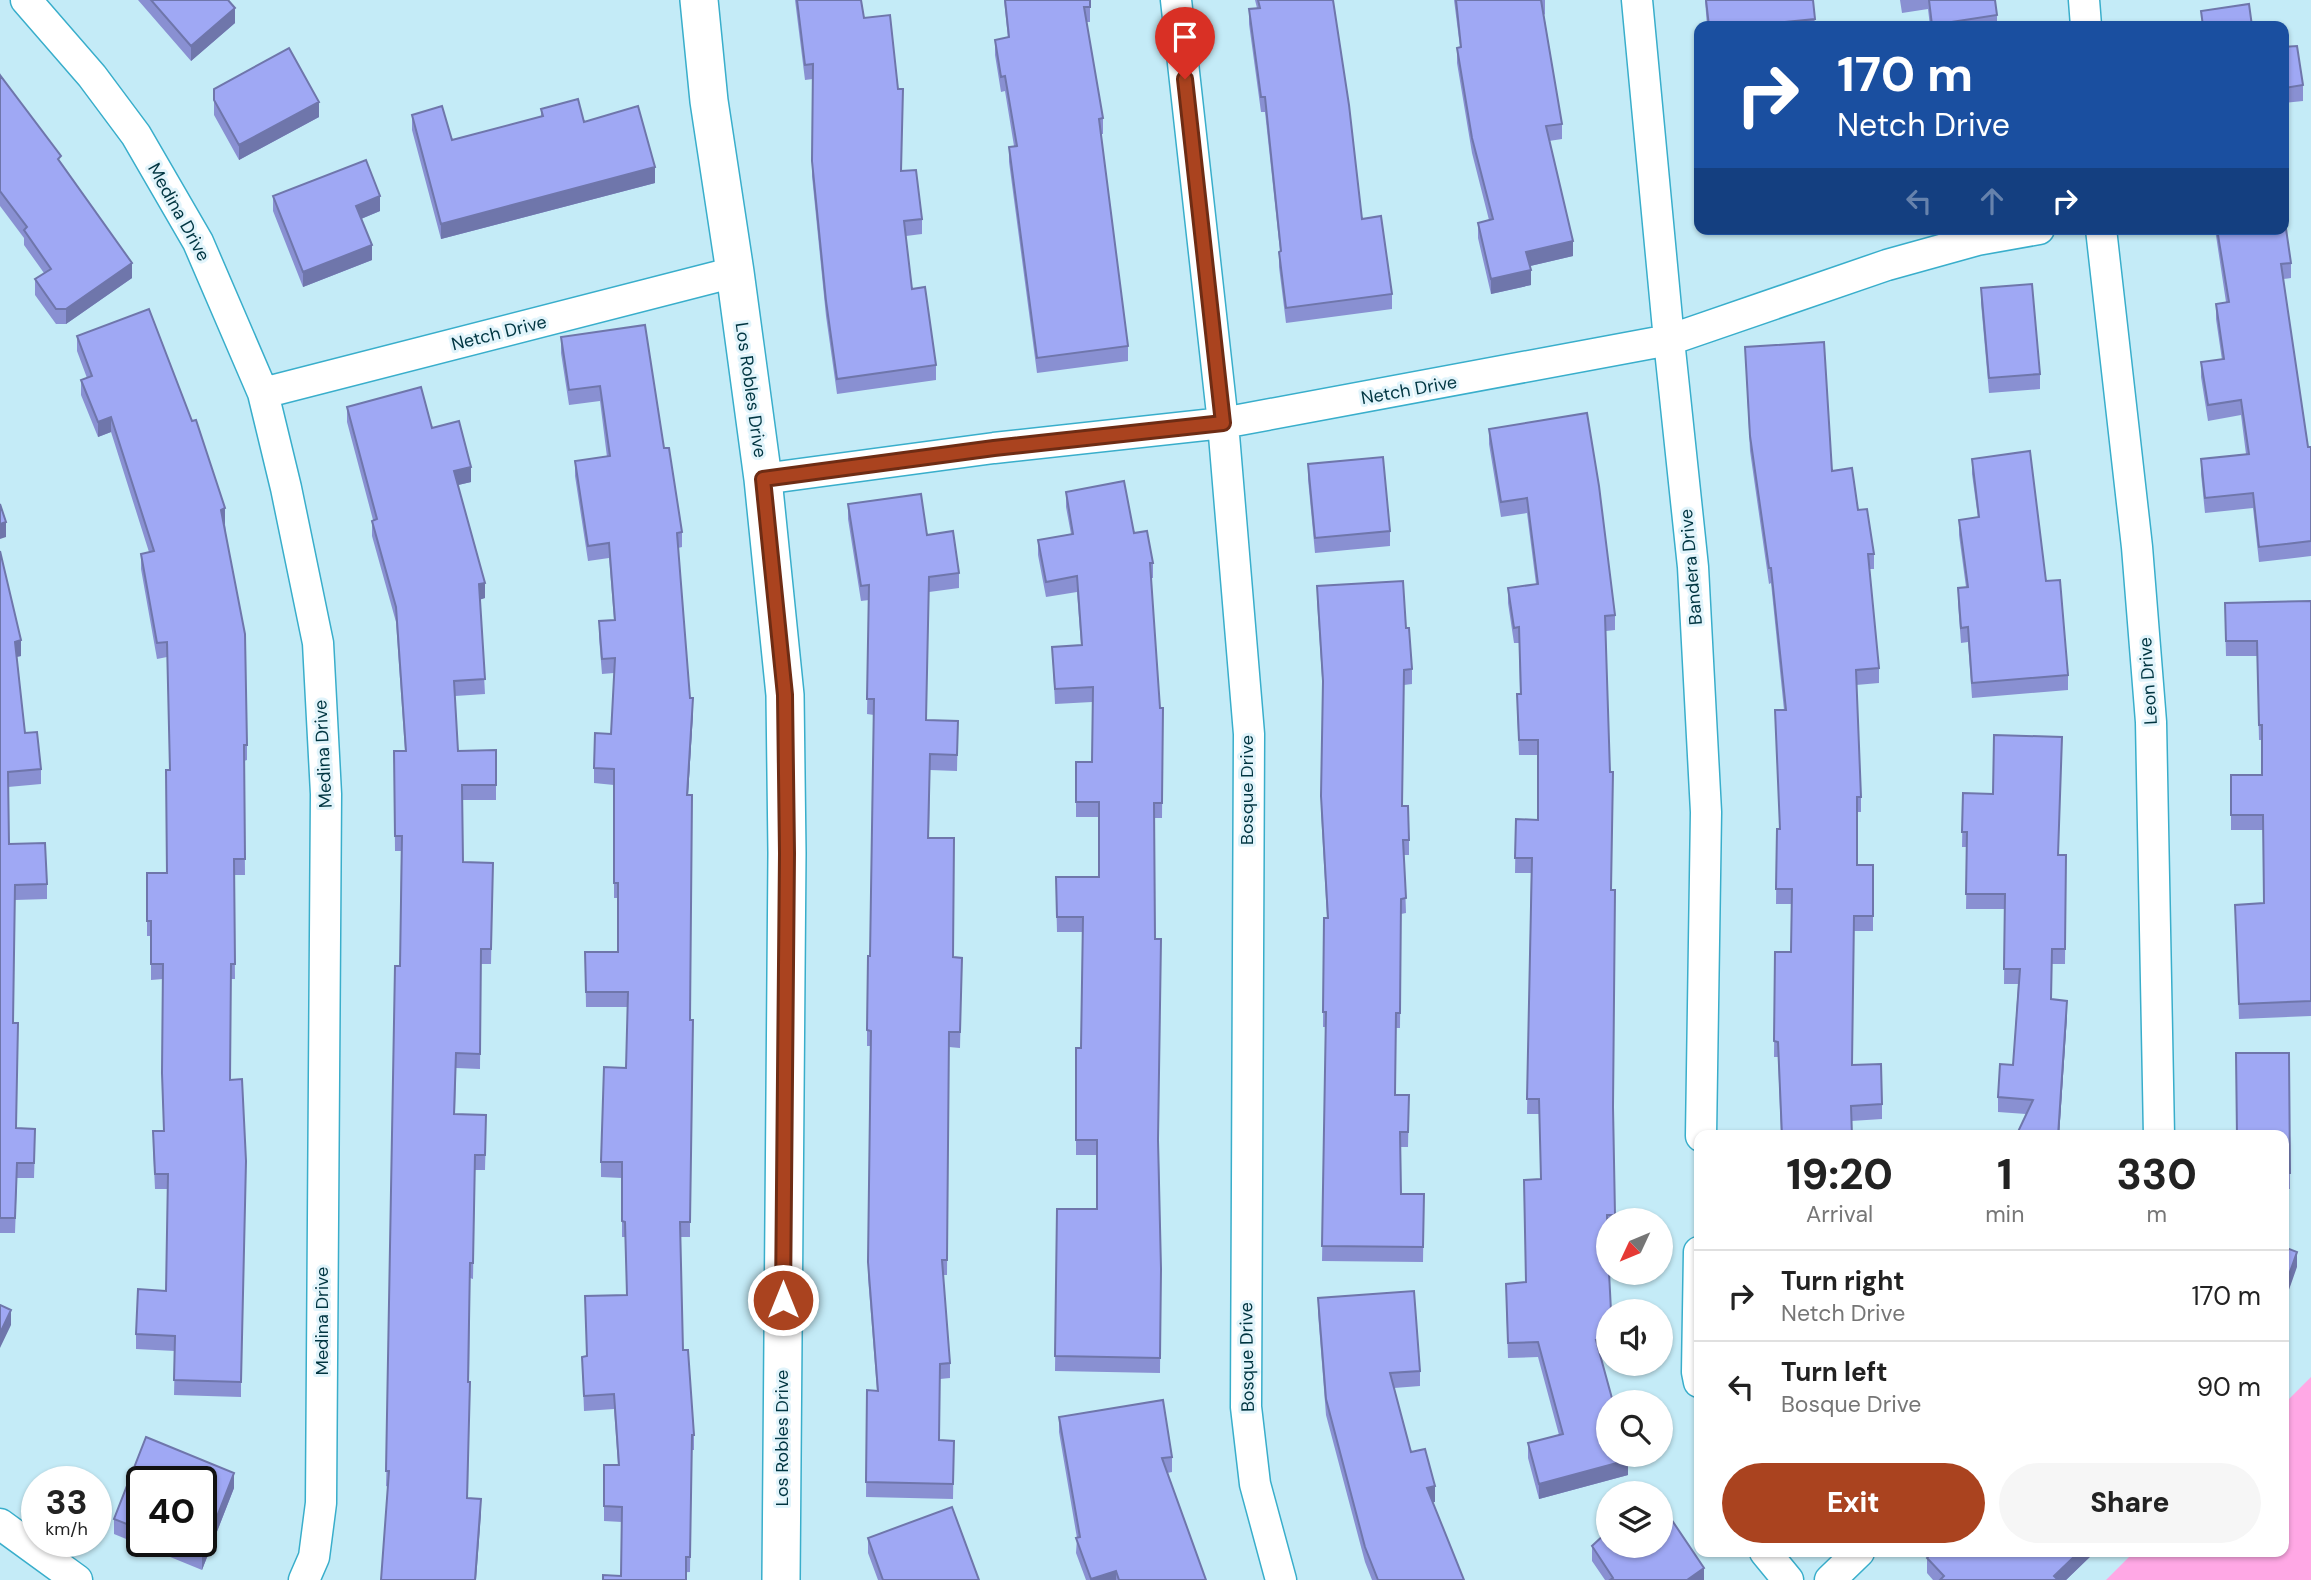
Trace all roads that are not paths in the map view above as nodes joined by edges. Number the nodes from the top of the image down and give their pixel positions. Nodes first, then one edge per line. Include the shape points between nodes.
1 (26, 0) edge
2 (699, 0) edge
3 (1176, 0) edge
4 (1637, 0) edge
5 (2084, 0) edge
6 (2086, 21) edge
7 (2005, 235) edge
8 (2102, 235) edge
9 (735, 272) junction
10 (1669, 340) junction
11 (263, 393) junction
12 (1223, 423) junction
13 (763, 479) junction
14 (1701, 1130) edge
15 (2159, 1130) edge
16 (0, 1524) edge
17 (1769, 1557) edge
18 (1854, 1557) edge
19 (77, 1580) edge
20 (304, 1580) edge
21 (781, 1580) edge
22 (1281, 1580) edge
23 (1788, 1580) edge
24 (1830, 1580) edge

1 - 11 street, Medina Drive via 136,135 198,242
2 - 9 street, Los Robles Drive
3 - 12 street, Bosque Drive
4 - 10 street, Bandera Drive
5 - 6 street
7 - 10 street, Netch Drive via 1887,265
8 - 15 street, Leon Drive via 2137,547 2151,722
9 - 11 street, Netch Drive
9 - 13 street, Los Robles Drive
10 - 12 street, Netch Drive
10 - 14 street, Bandera Drive via 1693,567 1706,812
11 - 20 street, Medina Drive via 318,643 326,794 321,1503 314,1557
12 - 13 street, Netch Drive
12 - 22 street, Bosque Drive via 1249,734 1247,1407 1255,1484
13 - 21 street, Los Robles Drive via 785,695
16 - 19 street
17 - 23 street
18 - 24 street

